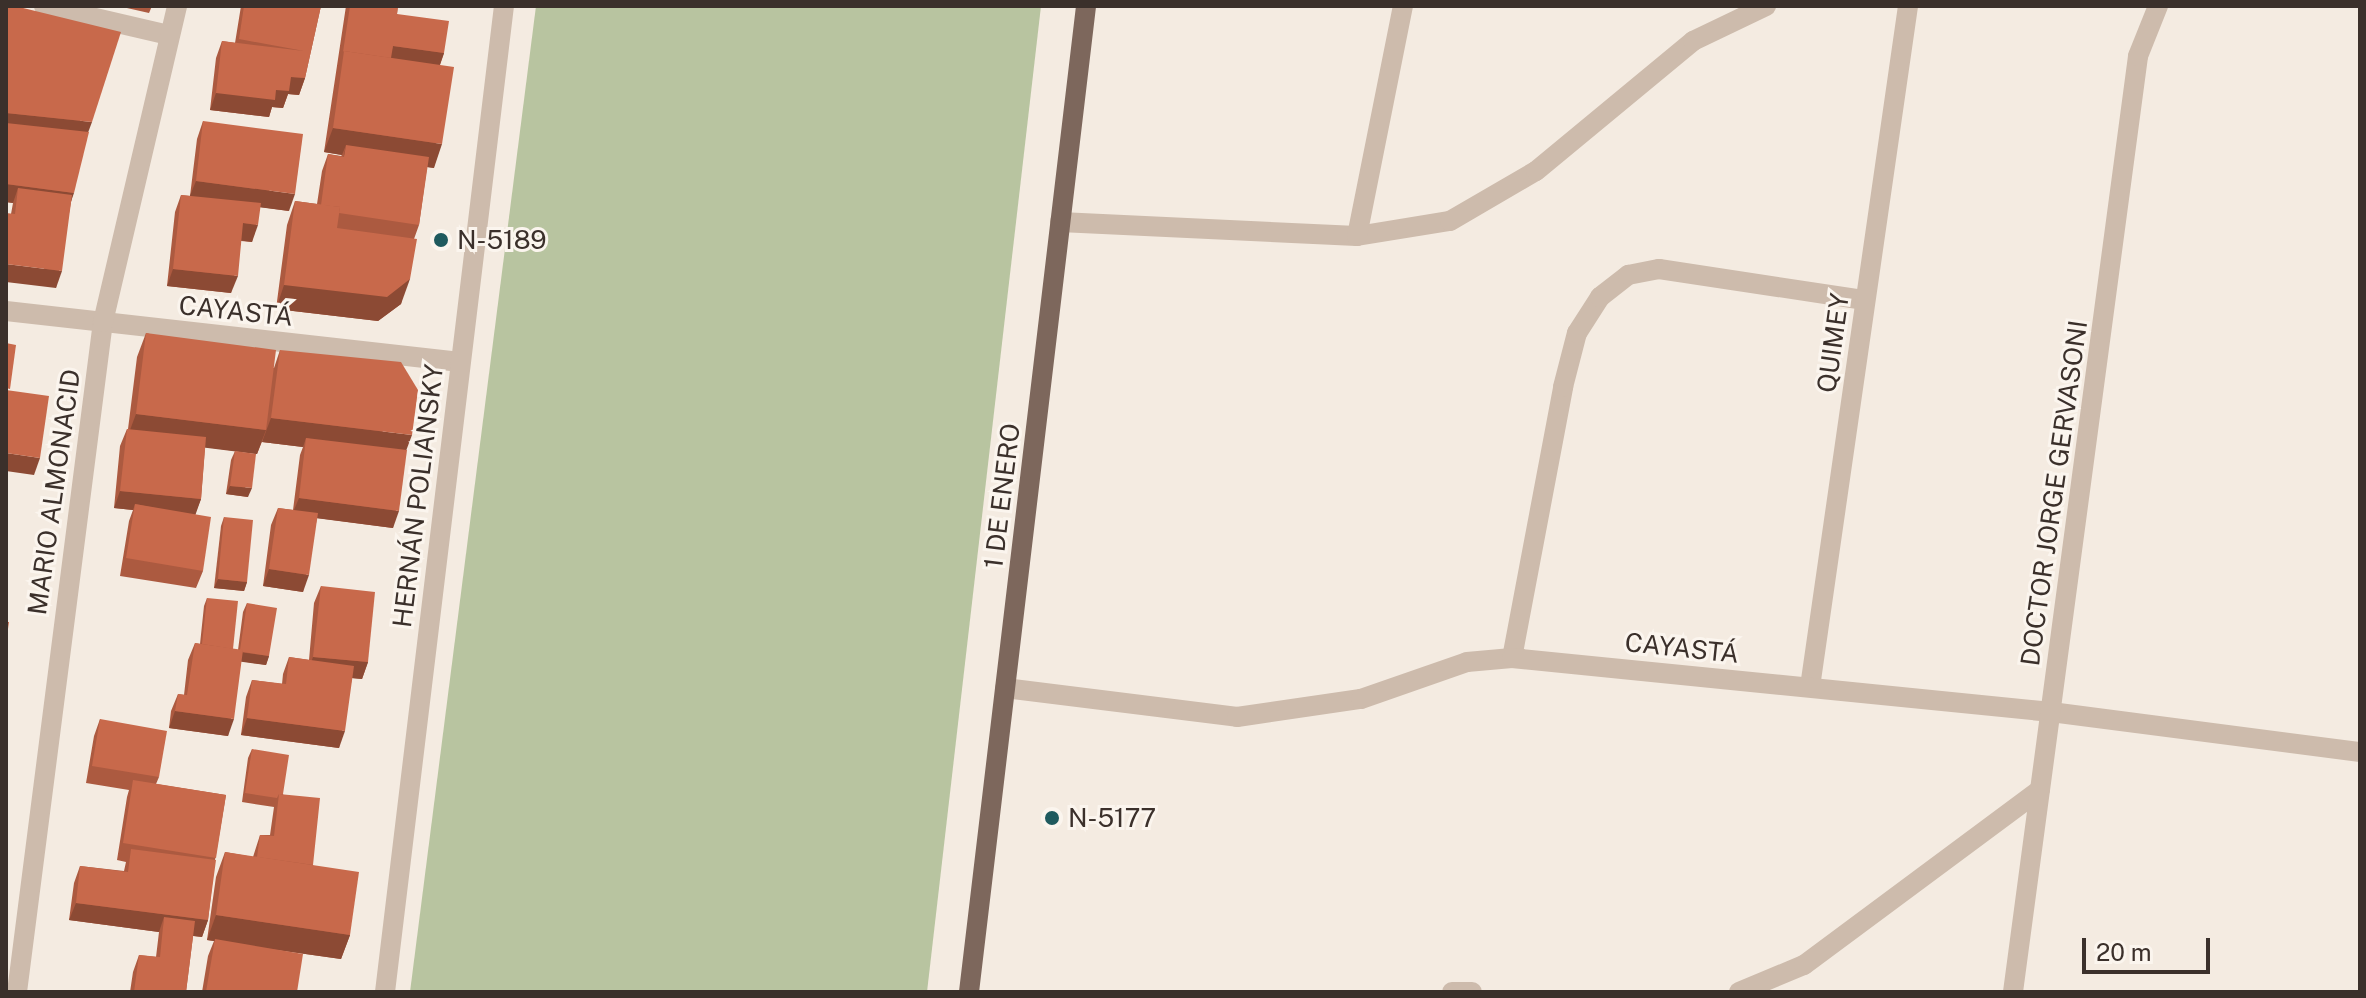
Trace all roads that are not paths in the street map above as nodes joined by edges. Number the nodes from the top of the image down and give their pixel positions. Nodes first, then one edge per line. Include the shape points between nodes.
1 (44, 6) edge
2 (177, 6) edge
3 (504, 6) edge
4 (1086, 6) edge
5 (1403, 6) edge
6 (1766, 6) edge
7 (1908, 6) edge
8 (2158, 6) edge
9 (169, 35) junction
10 (1060, 222) junction
11 (1357, 236) junction
12 (1865, 300) junction
13 (6, 311) edge
14 (103, 322) junction
15 (460, 362) junction
16 (1512, 658) junction
17 (1810, 687) junction
18 (1005, 688) junction
19 (2051, 712) junction
20 (2360, 752) edge
21 (2040, 790) junction
22 (17, 992) edge
23 (385, 992) edge
24 (969, 992) edge
25 (1452, 992) edge
26 (1472, 992) edge
27 (1739, 992) edge
28 (2013, 992) edge

1 - 9 street
2 - 9 street, MARIO ALMONACID
3 - 15 street, HERNÁN POLIANSKY
4 - 10 main road, 1 DE ENERO
5 - 11 street
6 - 11 street via 1693,41 1493,201 1407,232
7 - 12 street, QUIMEY
8 - 19 street, DOCTOR JORGE GERVASONI via 2138,56
9 - 14 street, MARIO ALMONACID
10 - 11 street
10 - 18 main road, 1 DE ENERO
12 - 16 street via 1659,269 1628,275 1600,297 1577,333 1563,387
12 - 17 street, QUIMEY
13 - 14 street, CAYASTÁ
14 - 15 street, CAYASTÁ
14 - 22 street, MARIO ALMONACID
15 - 23 street, HERNÁN POLIANSKY
16 - 17 street, CAYASTÁ
16 - 18 street, CAYASTÁ via 1467,662 1361,699 1237,717
17 - 19 street, CAYASTÁ
18 - 24 main road, 1 DE ENERO
19 - 20 street, CAYASTÁ
19 - 21 street, DOCTOR JORGE GERVASONI
21 - 27 street via 1804,965
21 - 28 street, DOCTOR JORGE GERVASONI
25 - 26 street

